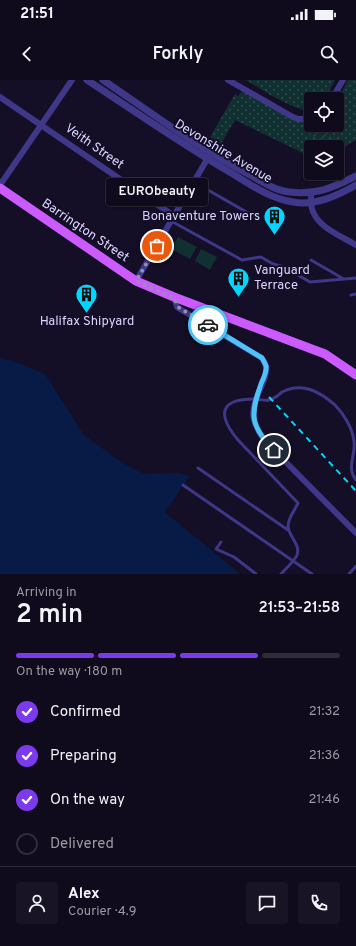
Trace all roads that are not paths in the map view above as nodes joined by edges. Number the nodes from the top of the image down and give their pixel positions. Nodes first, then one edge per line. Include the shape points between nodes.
1 (72, 80) edge
2 (87, 80) edge
3 (103, 80) edge
4 (228, 80) edge
5 (343, 80) edge
6 (336, 92) edge
7 (0, 97) edge
8 (304, 119) edge
9 (42, 125) junction
10 (209, 156) junction
11 (356, 176) edge
12 (194, 182) junction
13 (356, 185) edge
14 (0, 187) edge
15 (311, 193) junction
16 (311, 202) junction
17 (257, 218) dead end
18 (172, 219) junction
19 (356, 245) edge
20 (311, 260) dead end
21 (344, 278) junction
22 (356, 278) edge
23 (136, 281) junction
24 (356, 294) edge
25 (350, 295) dead end
26 (174, 298) junction
27 (356, 375) edge
28 (255, 399) junction
29 (198, 468) dead end
30 (356, 480) edge
31 (183, 485) dead end
32 (288, 530) junction
33 (356, 533) edge
34 (221, 542) dead end
35 (293, 560) junction
36 (356, 566) edge
37 (256, 574) edge
38 (281, 574) edge
39 (312, 574) edge
40 (350, 574) edge

1 - 9 street
2 - 10 street, Devonshire Avenue
3 - 10 street, Devonshire Avenue
4 - 8 street via 292,117
5 - 6 street
7 - 9 street, Veith Street
9 - 14 street
9 - 18 street, Veith Street
10 - 12 street
10 - 15 street, Devonshire Avenue via 274,188 288,192
10 - 16 street, Devonshire Avenue via 278,199
11 - 15 street, Devonshire Avenue via 341,184
12 - 17 lane
12 - 18 street
13 - 16 street, Devonshire Avenue via 342,193
14 - 23 main road, Barrington Street
15 - 16 street
16 - 19 street via 316,217 325,226
18 - 21 lane via 242,260 261,257 310,282
18 - 23 street
20 - 21 lane
21 - 22 lane
23 - 26 main road, Barrington Street
24 - 25 lane
26 - 27 main road, Barrington Street via 325,354
26 - 28 street via 180,309 262,358 266,366 265,375
28 - 30 lane via 268,400 291,389 304,387 326,398 346,418 353,435 351,469
28 - 32 lane via 230,403 224,412 225,417 229,429 238,440 298,503 288,524
28 - 33 street via 254,421 264,440
29 - 32 lane
31 - 35 lane
32 - 35 lane via 298,552
34 - 37 lane via 216,549 234,557
35 - 38 lane
35 - 39 lane
36 - 40 lane

